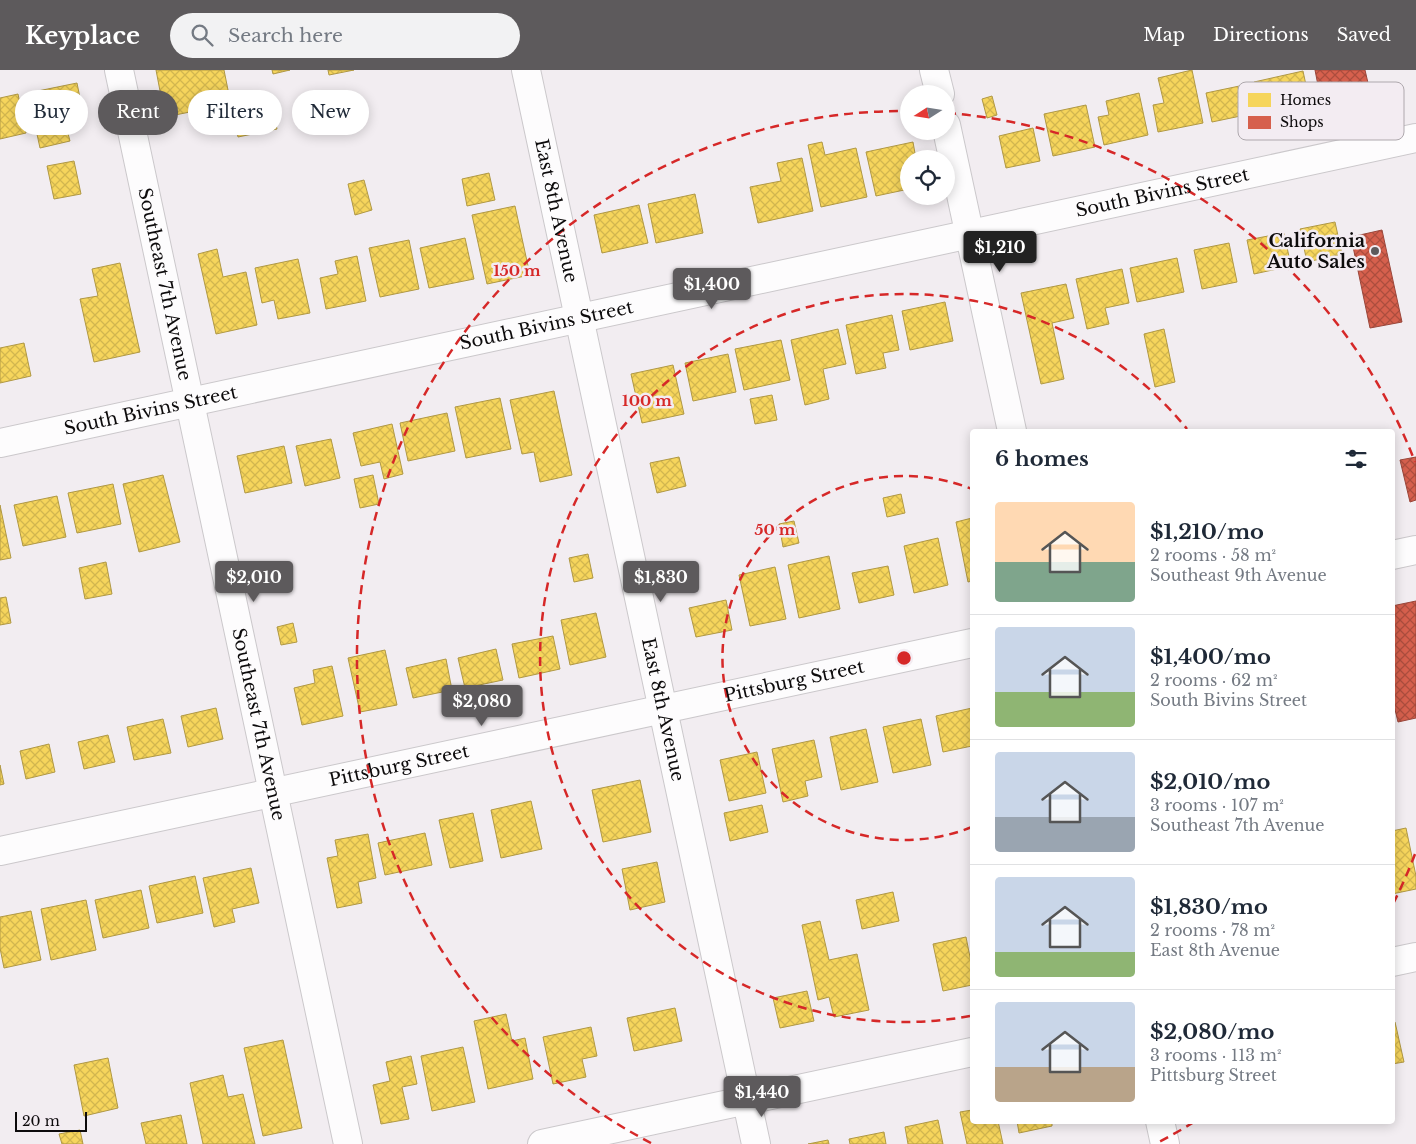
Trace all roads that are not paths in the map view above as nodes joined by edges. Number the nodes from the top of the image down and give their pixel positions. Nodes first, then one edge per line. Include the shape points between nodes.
1 (119, 70) edge
2 (526, 70) edge
3 (934, 70) edge
4 (938, 85) edge
5 (1416, 138) edge
6 (949, 140) edge
7 (970, 234) junction
8 (579, 317) junction
9 (190, 403) junction
10 (1012, 429) edge
11 (0, 443) edge
12 (1416, 550) edge
13 (1395, 554) edge
14 (970, 643) edge
15 (663, 709) junction
16 (274, 793) junction
17 (0, 851) edge
18 (1416, 957) edge
19 (1395, 961) edge
20 (970, 1052) edge
21 (746, 1100) junction
22 (1161, 1124) edge
23 (348, 1144) edge
24 (542, 1144) edge
25 (756, 1144) edge
26 (1165, 1144) edge

1 - 9 street, Southeast 7th Avenue
2 - 8 street, East 8th Avenue
3 - 4 street
5 - 7 street, South Bivins Street
6 - 7 street
7 - 8 street, South Bivins Street
7 - 10 street
8 - 9 street, South Bivins Street
8 - 15 street, East 8th Avenue
9 - 11 street, South Bivins Street
9 - 16 street, Southeast 7th Avenue
12 - 13 street
14 - 15 street, Pittsburg Street
15 - 16 street, Pittsburg Street
15 - 21 street, East 8th Avenue
16 - 17 street, Pittsburg Street
16 - 23 street, Southeast 7th Avenue
18 - 19 street
20 - 21 street
21 - 24 street
21 - 25 street, East 8th Avenue
22 - 26 street

